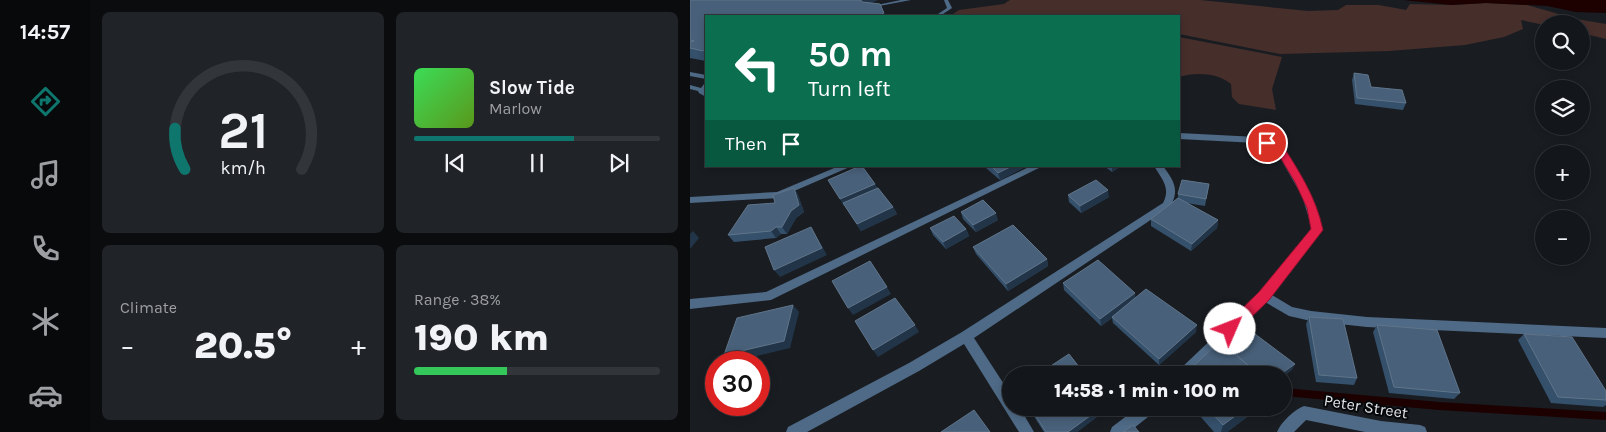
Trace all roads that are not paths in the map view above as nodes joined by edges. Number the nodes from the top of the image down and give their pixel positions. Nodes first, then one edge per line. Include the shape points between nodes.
1 (908, 0) edge
2 (946, 0) edge
3 (874, 6) edge
4 (939, 15) edge
5 (690, 74) edge
6 (705, 77) edge
7 (690, 87) edge
8 (705, 90) edge
9 (1180, 136) edge
10 (846, 167) edge
11 (1037, 167) edge
12 (1159, 167) edge
13 (690, 200) edge
14 (1264, 296) junction
15 (690, 304) edge
16 (1606, 333) edge
17 (966, 336) junction
18 (1192, 366) edge
19 (1002, 392) edge
20 (1017, 416) edge
21 (1138, 416) edge
22 (1381, 430) edge
23 (793, 432) edge
24 (1027, 432) edge
25 (1117, 432) edge
26 (1284, 432) edge
27 (1420, 432) edge

1 - 3 lane
2 - 4 lane via 950,8
5 - 6 lane
7 - 8 lane
9 - 14 street via 1257,140 1277,145 1301,182 1313,208 1317,230
10 - 13 street via 778,195
11 - 15 street via 768,296
12 - 17 street via 1171,183 1173,195 1167,205
14 - 16 street via 1289,310 1311,316 1367,322
14 - 18 street
17 - 19 street
17 - 23 street
20 - 24 street
21 - 25 street
22 - 26 street, Peter Street via 1304,413
22 - 27 street, Peter Street

